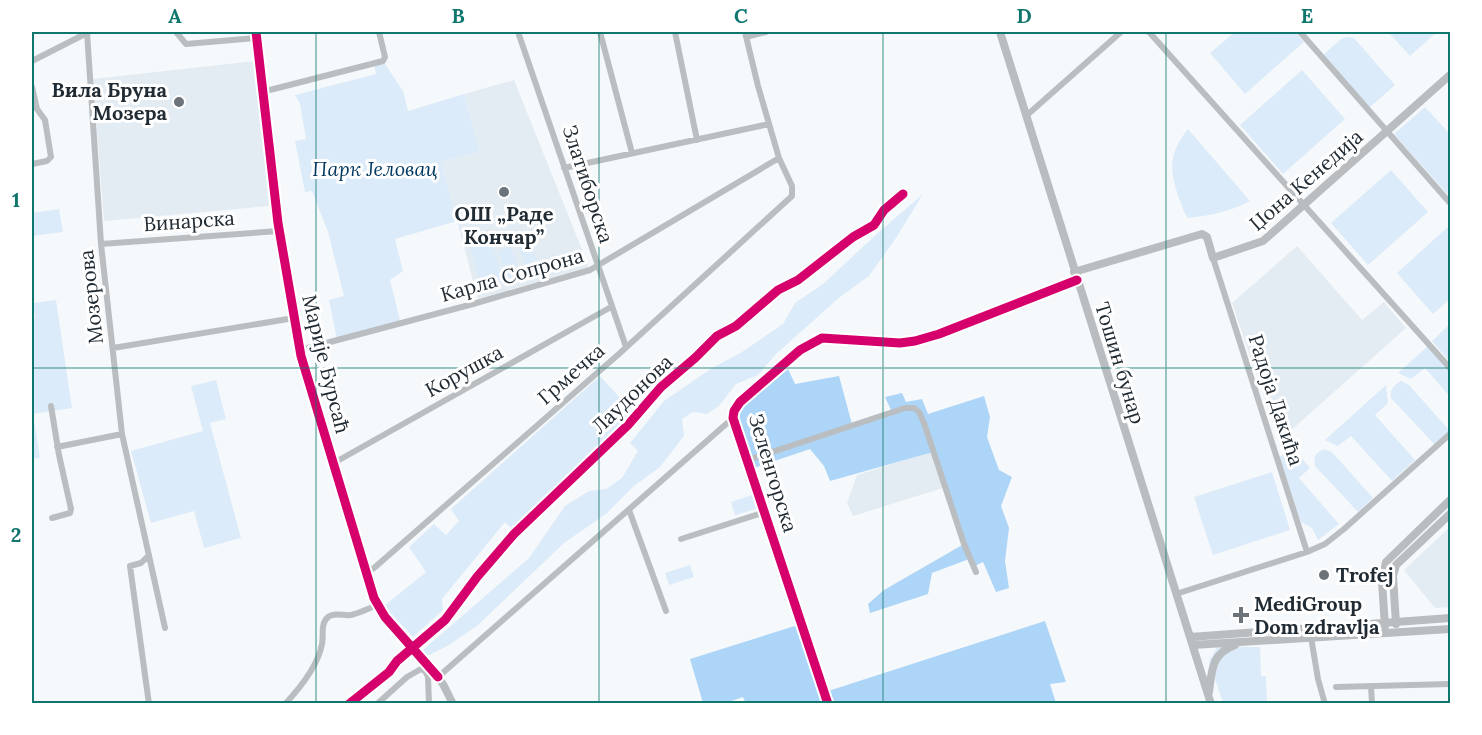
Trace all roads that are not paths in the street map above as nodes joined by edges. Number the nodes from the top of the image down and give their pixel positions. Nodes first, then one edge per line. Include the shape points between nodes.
1 (88, 32) edge
2 (176, 32) edge
3 (381, 32) edge
4 (518, 32) edge
5 (600, 32) edge
6 (675, 32) edge
7 (766, 32) edge
8 (1000, 32) edge
9 (1121, 32) edge
10 (1149, 32) edge
11 (1300, 32) edge
12 (746, 34) edge
13 (256, 35) edge
14 (32, 62) edge
15 (1450, 75) edge
16 (32, 87) edge
17 (262, 92) junction
18 (1026, 116) junction
19 (769, 124) junction
20 (1388, 131) junction
21 (697, 140) junction
22 (632, 153) junction
23 (779, 158) junction
24 (32, 164) edge
25 (564, 168) junction
26 (903, 194) dead end
27 (1450, 203) edge
28 (1305, 205) junction
29 (279, 231) junction
30 (101, 244) junction
31 (1213, 258) junction
32 (597, 267) junction
33 (1076, 276) junction
34 (611, 307) junction
35 (294, 318) junction
36 (626, 347) junction
37 (113, 348) junction
38 (300, 350) junction
39 (1450, 368) edge
40 (51, 406) dead end
41 (733, 418) junction
42 (122, 434) junction
43 (1450, 434) edge
44 (57, 447) junction
45 (748, 460) junction
46 (332, 464) junction
47 (1450, 500) edge
48 (629, 510) junction
49 (765, 512) junction
50 (1450, 514) edge
51 (52, 518) dead end
52 (681, 539) dead end
53 (1307, 552) junction
54 (149, 555) junction
55 (976, 572) dead end
56 (366, 573) junction
57 (1176, 594) junction
58 (378, 605) junction
59 (666, 611) dead end
60 (1450, 618) edge
61 (1396, 621) junction
62 (1384, 622) junction
63 (165, 628) dead end
64 (1450, 629) edge
65 (1385, 632) junction
66 (1397, 632) junction
67 (1311, 637) junction
68 (1192, 641) junction
69 (1244, 642) junction
70 (438, 677) junction
71 (1450, 684) edge
72 (1371, 686) junction
73 (1336, 687) dead end
74 (1210, 700) edge
75 (149, 704) edge
76 (285, 704) edge
77 (349, 704) edge
78 (377, 704) edge
79 (429, 704) edge
80 (453, 704) edge
81 (828, 704) edge
82 (1325, 704) edge
83 (1372, 704) edge

1 - 14 street
1 - 30 street, Мозерова
2 - 13 street via 186,44
3 - 17 street via 383,61
4 - 25 street, Златиборска
5 - 22 street
6 - 21 street
7 - 12 street
8 - 18 street, Тошин бунар
9 - 18 street
10 - 28 street
11 - 20 street
12 - 19 street
13 - 17 street, Марије Бурсаћ
15 - 20 street, Џона Кенедија
16 - 24 street via 36,109 45,120 51,155 47,161
17 - 29 street, Марије Бурсаћ
18 - 33 street, Тошин бунар
19 - 21 street
19 - 23 street
20 - 27 street
20 - 28 street, Џона Кенедија
21 - 22 street
22 - 25 street
23 - 32 street, Карла Сопрона
23 - 36 street, Грмечка via 793,193 789,199
25 - 32 street, Златиборска
26 - 77 street, Лаудонова via 874,225 717,336 661,387 628,425 514,534 445,620
28 - 31 street, Џона Кенедија via 1260,244
28 - 39 street
29 - 30 street, Винарска
29 - 35 street, Марије Бурсаћ
30 - 37 street, Мозерова
31 - 33 street via 1207,237 1202,234
31 - 53 street, Радоја Дакића
32 - 34 street, Златиборска
32 - 38 street, Карла Сопрона
33 - 41 street, Зеленгорска via 915,341 822,338 800,350 745,397
33 - 57 street, Тошин бунар
34 - 36 street, Златиборска
34 - 46 street, Корушка
35 - 37 street
35 - 38 street, Марије Бурсаћ
36 - 56 street, Грмечка
37 - 42 street, Мозерова
38 - 46 street, Марије Бурсаћ
40 - 44 street
41 - 45 street, Зеленгорска
41 - 48 street
42 - 44 street
42 - 54 street, Мозерова
43 - 53 street via 1340,532
44 - 51 street via 71,512
45 - 49 street, Зеленгорска
45 - 55 street via 914,408 924,423
46 - 56 street, Марије Бурсаћ
47 - 62 street via 1386,562 1382,582
48 - 59 street
48 - 70 street
49 - 52 street, Зеленгорска
49 - 81 street, Зеленгорска
50 - 61 street via 1396,565
53 - 57 street
54 - 63 street, Мозерова
54 - 75 street via 130,566
56 - 58 street, Марије Бурсаћ
57 - 68 street, Тошин бунар
58 - 70 street, Марије Бурсаћ, bridge
58 - 76 street via 353,615 331,615 326,619 316,659
60 - 61 street
61 - 62 street
61 - 66 street
62 - 65 street
62 - 68 street
64 - 66 street
65 - 66 street
65 - 67 street
67 - 69 street
67 - 82 street
68 - 69 street
68 - 74 street, Тошин бунар
69 - 74 street via 1225,649 1216,660
70 - 80 street, Марије Бурсаћ
71 - 72 street
72 - 73 street
72 - 83 street
78 - 79 street via 421,669 428,677

